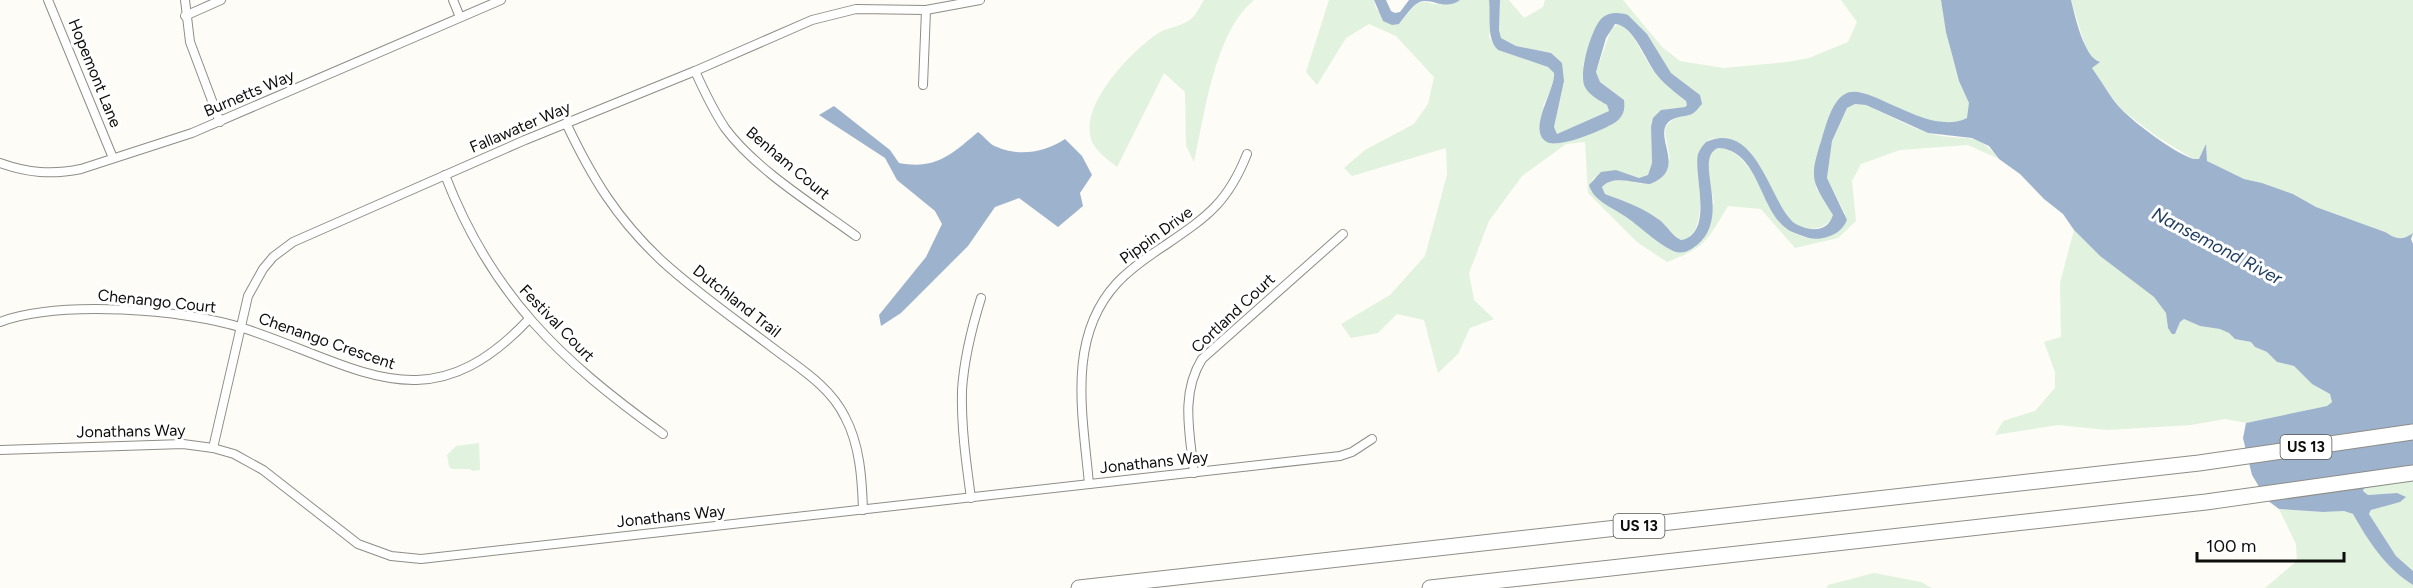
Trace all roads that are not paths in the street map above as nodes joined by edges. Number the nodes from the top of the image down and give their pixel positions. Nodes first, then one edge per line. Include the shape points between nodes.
1 (48, 0) edge
2 (185, 0) edge
3 (221, 0) edge
4 (453, 0) edge
5 (501, 0) edge
6 (980, 0) edge
7 (926, 10) junction
8 (185, 16) junction
9 (460, 17) junction
10 (695, 71) junction
11 (923, 85) dead end
12 (220, 122) junction
13 (567, 123) junction
14 (1247, 154) dead end
15 (113, 158) junction
16 (0, 163) edge
17 (445, 175) junction
18 (1343, 234) dead end
19 (856, 236) dead end
20 (981, 298) dead end
21 (529, 319) junction
22 (0, 321) edge
23 (240, 327) junction
24 (2413, 432) edge
25 (663, 434) dead end
26 (1372, 439) dead end
27 (213, 448) junction
28 (0, 450) edge
29 (1194, 473) junction
30 (2413, 473) edge
31 (1089, 484) junction
32 (971, 498) junction
33 (863, 510) junction
34 (1079, 588) edge
35 (1430, 588) edge

1 - 15 street, Hopemont Lane
2 - 8 street
3 - 8 street
4 - 9 street
5 - 9 street, Burnetts Way
6 - 7 street, Fallawater Way
7 - 10 street, Fallawater Way via 856,9 812,20
7 - 11 street
8 - 12 street via 190,42
9 - 12 street, Burnetts Way
10 - 13 street, Fallawater Way
10 - 19 street, Benham Court via 726,129 746,152
12 - 15 street, Burnetts Way
13 - 17 street, Fallawater Way
13 - 33 street, Dutchland Trail via 610,204 641,240 692,286 816,381 837,404 852,432
14 - 31 street, Pippin Drive via 1220,202 1190,230 1118,282 1094,317 1082,362
15 - 16 street, Burnetts Way via 81,169 48,173
17 - 21 street, Festival Court via 486,262
17 - 23 street, Fallawater Way via 285,247 253,285
18 - 29 street, Cortland Court via 1202,359 1188,396
20 - 32 street via 962,388
21 - 23 street, Chenango Crescent via 502,346 466,368 438,378 409,381 376,376
21 - 25 street, Festival Court via 584,373
22 - 23 street, Chenango Court via 27,314 92,309 170,315
23 - 27 street, Fallawater Way
24 - 34 highway, US 13 via 2199,463
26 - 29 street, Jonathans Way via 1340,456
27 - 28 street, Jonathans Way via 183,444
27 - 33 street, Jonathans Way via 263,470 358,544 404,558 435,558
29 - 31 street, Jonathans Way
30 - 35 highway, US 13 via 2206,502
31 - 32 street, Jonathans Way
32 - 33 street, Jonathans Way

